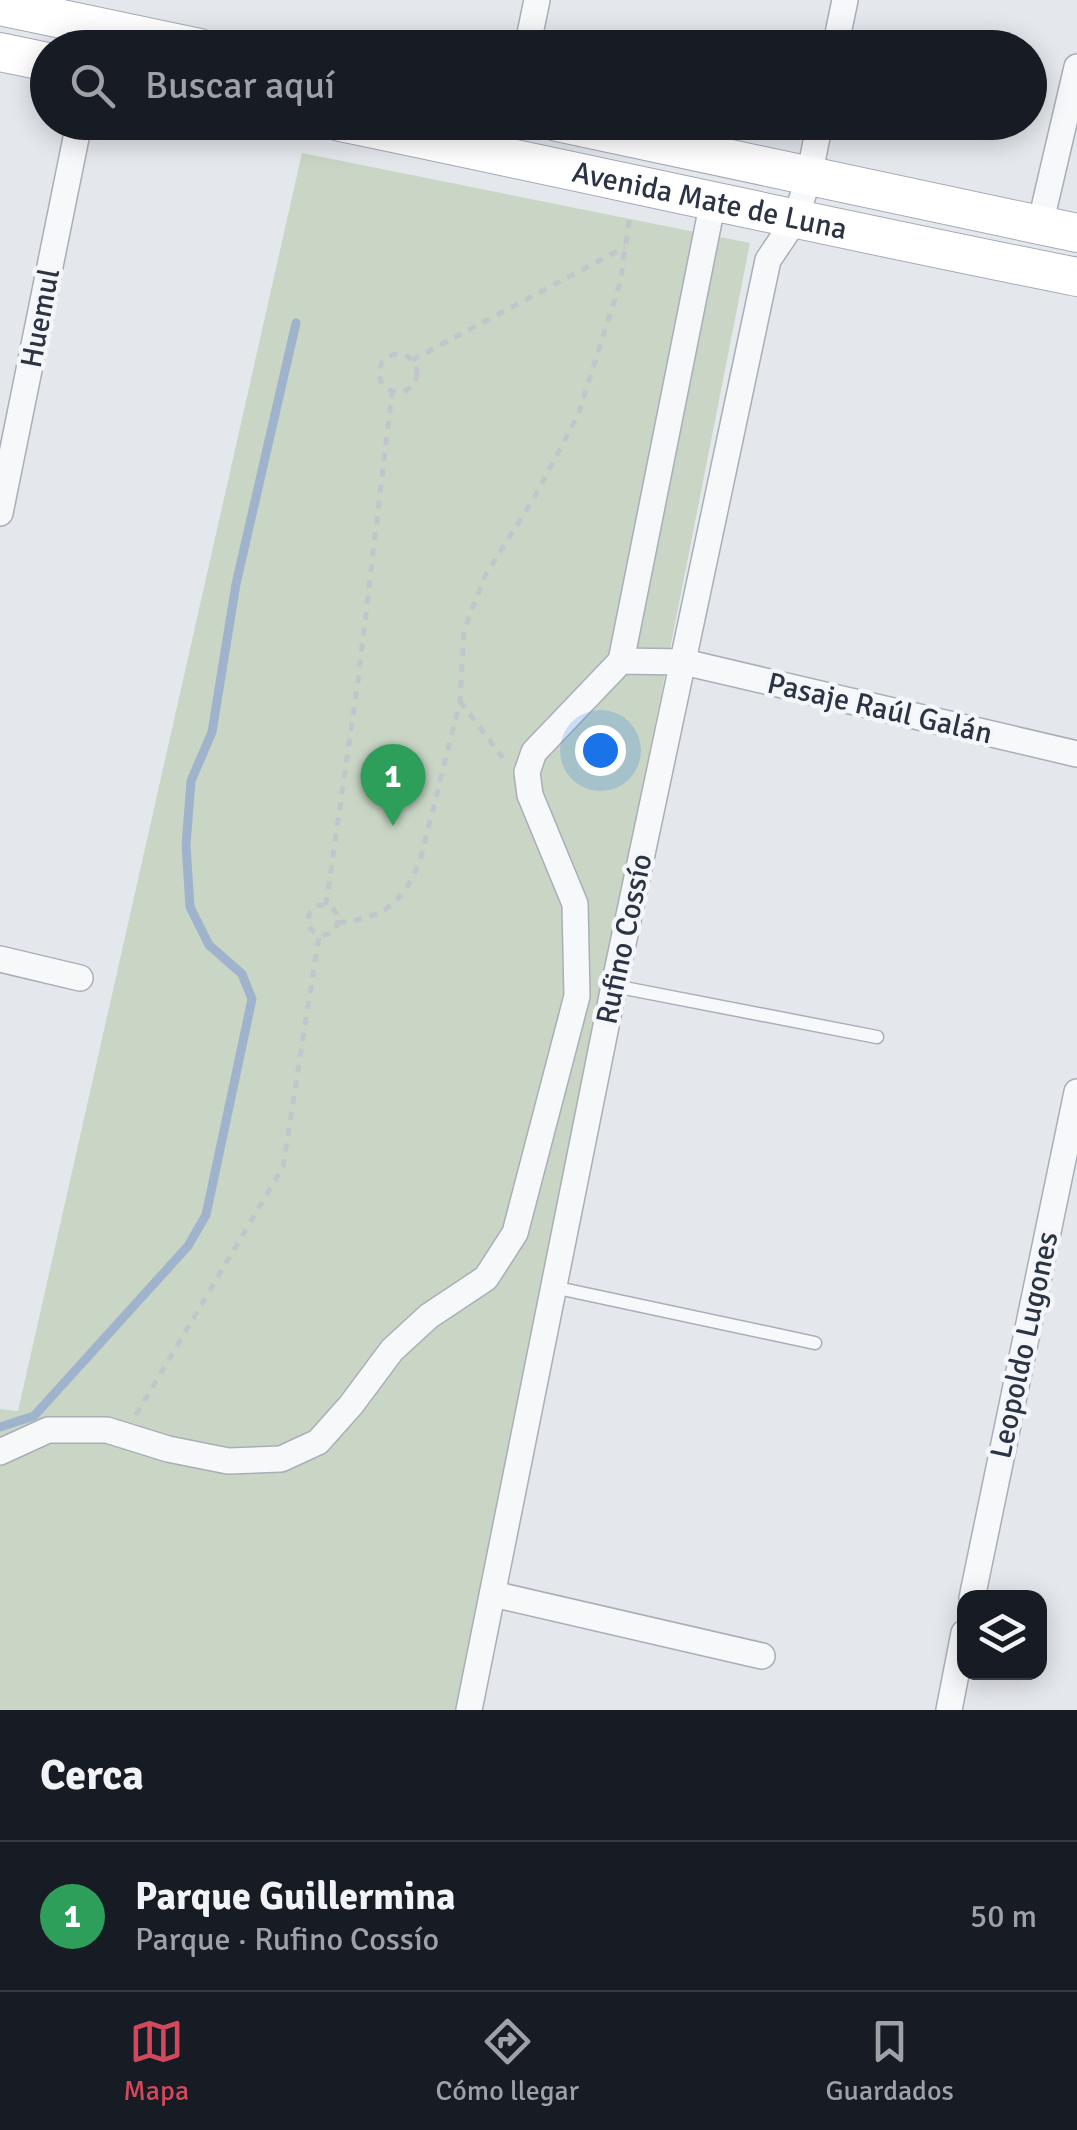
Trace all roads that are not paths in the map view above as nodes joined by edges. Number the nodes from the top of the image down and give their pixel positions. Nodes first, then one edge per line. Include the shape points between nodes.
1 (537, 0) edge
2 (845, 0) edge
3 (0, 6) edge
4 (53, 21) edge
5 (102, 30) edge
6 (531, 30) edge
7 (839, 30) edge
8 (0, 52) edge
9 (30, 58) edge
10 (1077, 66) edge
11 (75, 140) edge
12 (427, 140) edge
13 (639, 140) edge
14 (816, 140) edge
15 (808, 177) junction
16 (713, 201) junction
17 (795, 220) junction
18 (1040, 225) junction
19 (1077, 233) edge
20 (1077, 278) edge
21 (0, 513) edge
22 (621, 661) junction
23 (684, 662) junction
24 (1077, 754) edge
25 (0, 959) edge
26 (80, 978) dead end
27 (614, 986) junction
28 (877, 1037) dead end
29 (1077, 1092) edge
30 (552, 1287) junction
31 (815, 1343) dead end
32 (0, 1452) edge
33 (974, 1590) edge
34 (493, 1594) junction
35 (762, 1656) dead end
36 (957, 1667) edge
37 (469, 1710) edge
38 (948, 1710) edge

1 - 6 street
2 - 7 street
3 - 4 main road
4 - 5 main road
8 - 9 main road
10 - 18 street
11 - 21 street, Huemul
12 - 16 main road, Avenida Mate de Luna
13 - 15 main road, Avenida Mate de Luna
14 - 15 street, Rufino Cossío
15 - 17 street, Rufino Cossío
15 - 18 main road, Avenida Mate de Luna
16 - 17 main road, Avenida Mate de Luna
16 - 22 street
17 - 20 main road, Avenida Mate de Luna
17 - 23 street, Rufino Cossío via 768,260
18 - 19 main road, Avenida Mate de Luna
22 - 23 street, Pasaje Raúl Galán
22 - 32 street via 534,752 527,772 574,904 577,996 515,1234 486,1278 392,1350 318,1442 281,1459 228,1461 108,1430 48,1430
23 - 24 street, Pasaje Raúl Galán
23 - 27 street, Rufino Cossío
25 - 26 street
27 - 28 lane
27 - 30 street, Rufino Cossío
29 - 33 street, Leopoldo Lugones
30 - 31 lane
30 - 34 street, Rufino Cossío
34 - 35 street
34 - 37 street, Rufino Cossío
36 - 38 street

